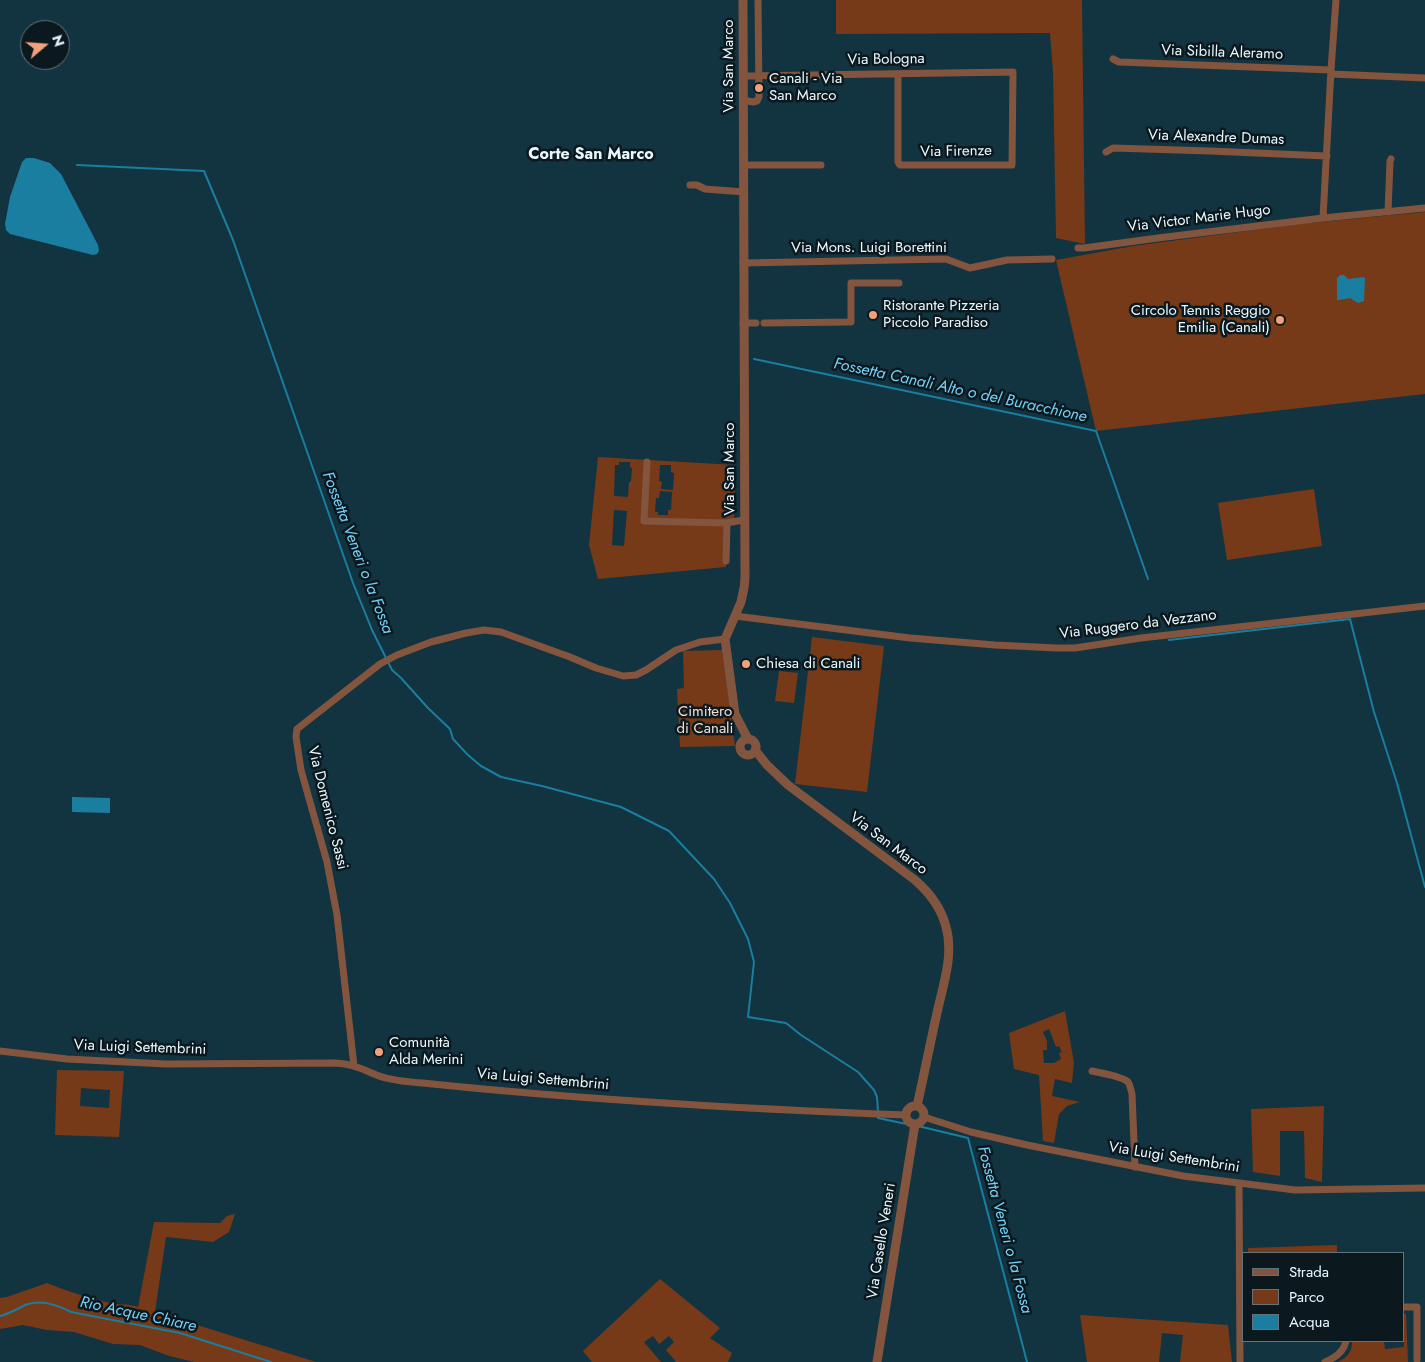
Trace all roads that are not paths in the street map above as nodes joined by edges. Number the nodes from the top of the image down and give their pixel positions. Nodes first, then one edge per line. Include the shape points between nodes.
1 (743, 0) edge
2 (758, 0) edge
3 (1336, 0) edge
4 (1113, 59) dead end
5 (1013, 72) joint
6 (1331, 72) junction
7 (898, 74) junction
8 (743, 76) junction
9 (759, 76) junction
10 (1425, 78) edge
11 (743, 100) junction
12 (1106, 152) dead end
13 (1327, 156) junction
14 (1392, 159) dead end
15 (743, 165) junction
16 (821, 165) dead end
17 (690, 185) dead end
18 (744, 192) junction
19 (1425, 208) edge
20 (1388, 212) junction
21 (1323, 218) junction
22 (1078, 248) dead end
23 (1052, 260) dead end
24 (743, 263) junction
25 (899, 283) dead end
26 (743, 323) junction
27 (756, 323) dead end
28 (764, 323) dead end
29 (647, 462) dead end
30 (744, 520) junction
31 (727, 523) junction
32 (726, 561) dead end
33 (1425, 606) edge
34 (735, 616) junction
35 (726, 639) junction
36 (744, 741) junction
37 (752, 752) junction
38 (0, 1051) edge
39 (354, 1066) junction
40 (1092, 1071) dead end
41 (917, 1106) junction
42 (906, 1115) junction
43 (924, 1117) junction
44 (915, 1126) junction
45 (1135, 1167) junction
46 (1238, 1183) junction
47 (1425, 1188) edge
48 (1405, 1306) edge
49 (1346, 1342) edge
50 (1417, 1360) dead end
51 (877, 1362) edge
52 (1240, 1362) edge
53 (1325, 1362) edge

1 - 8 street, Via San Marco
2 - 9 street
3 - 6 street
4 - 6 street, Via Sibilla Aleramo via 1119,62
5 - 7 street, Via Bologna
5 - 7 street, Via Firenze via 1012,165 900,165
6 - 10 street, Via Sibilla Aleramo
6 - 13 street
7 - 9 street, Via Bologna
8 - 9 street, Via Bologna
8 - 11 street, Via San Marco
9 - 11 street via 758,99 753,102
11 - 15 street, Via San Marco
12 - 13 street, Via Alexandre Dumas via 1113,148
13 - 21 street
14 - 20 street
15 - 16 street
15 - 18 street, Via San Marco
17 - 18 street
18 - 24 street, Via San Marco
19 - 20 street, Via Victor Marie Hugo
20 - 21 street, Via Victor Marie Hugo
21 - 22 street, Via Victor Marie Hugo
23 - 24 street, Via Mons. Luigi Borettini via 1007,260 970,268 946,259
24 - 26 street, Via San Marco
25 - 28 street via 851,283 851,322
26 - 27 street
26 - 30 street, Via San Marco
29 - 31 street via 644,521
30 - 31 street
30 - 34 street, Via San Marco via 744,588
31 - 32 street
33 - 34 street, Via Ruggero da Vezzano via 1075,648 910,638
34 - 35 street, Via San Marco
35 - 36 street, Via San Marco via 736,728
35 - 39 street, Via Domenico Sassi via 700,642 676,650 636,675 623,676 500,632 466,633 430,642 380,664 297,729 301,770 329,870 337,915
36 - 37 street, Via San Marco via 754,743
36 - 37 street, Via San Marco via 740,748 742,753
37 - 41 street, Via San Marco via 788,785 915,880 927,891 942,914 948,936 948,963
38 - 39 street, Via Luigi Settembrini via 67,1059 166,1064 336,1063
39 - 42 street, Via Luigi Settembrini via 387,1078 479,1089 647,1103
40 - 45 street via 1122,1078 1130,1086
41 - 42 street via 909,1108
41 - 43 street via 922,1109
42 - 44 street
43 - 44 street
43 - 45 street, Via Luigi Settembrini via 990,1136
44 - 51 street, Via Casello Veneri
45 - 46 street, Via Luigi Settembrini
46 - 47 street, Via Luigi Settembrini via 1295,1190
46 - 52 street
48 - 50 street via 1416,1307
49 - 53 street via 1343,1349

